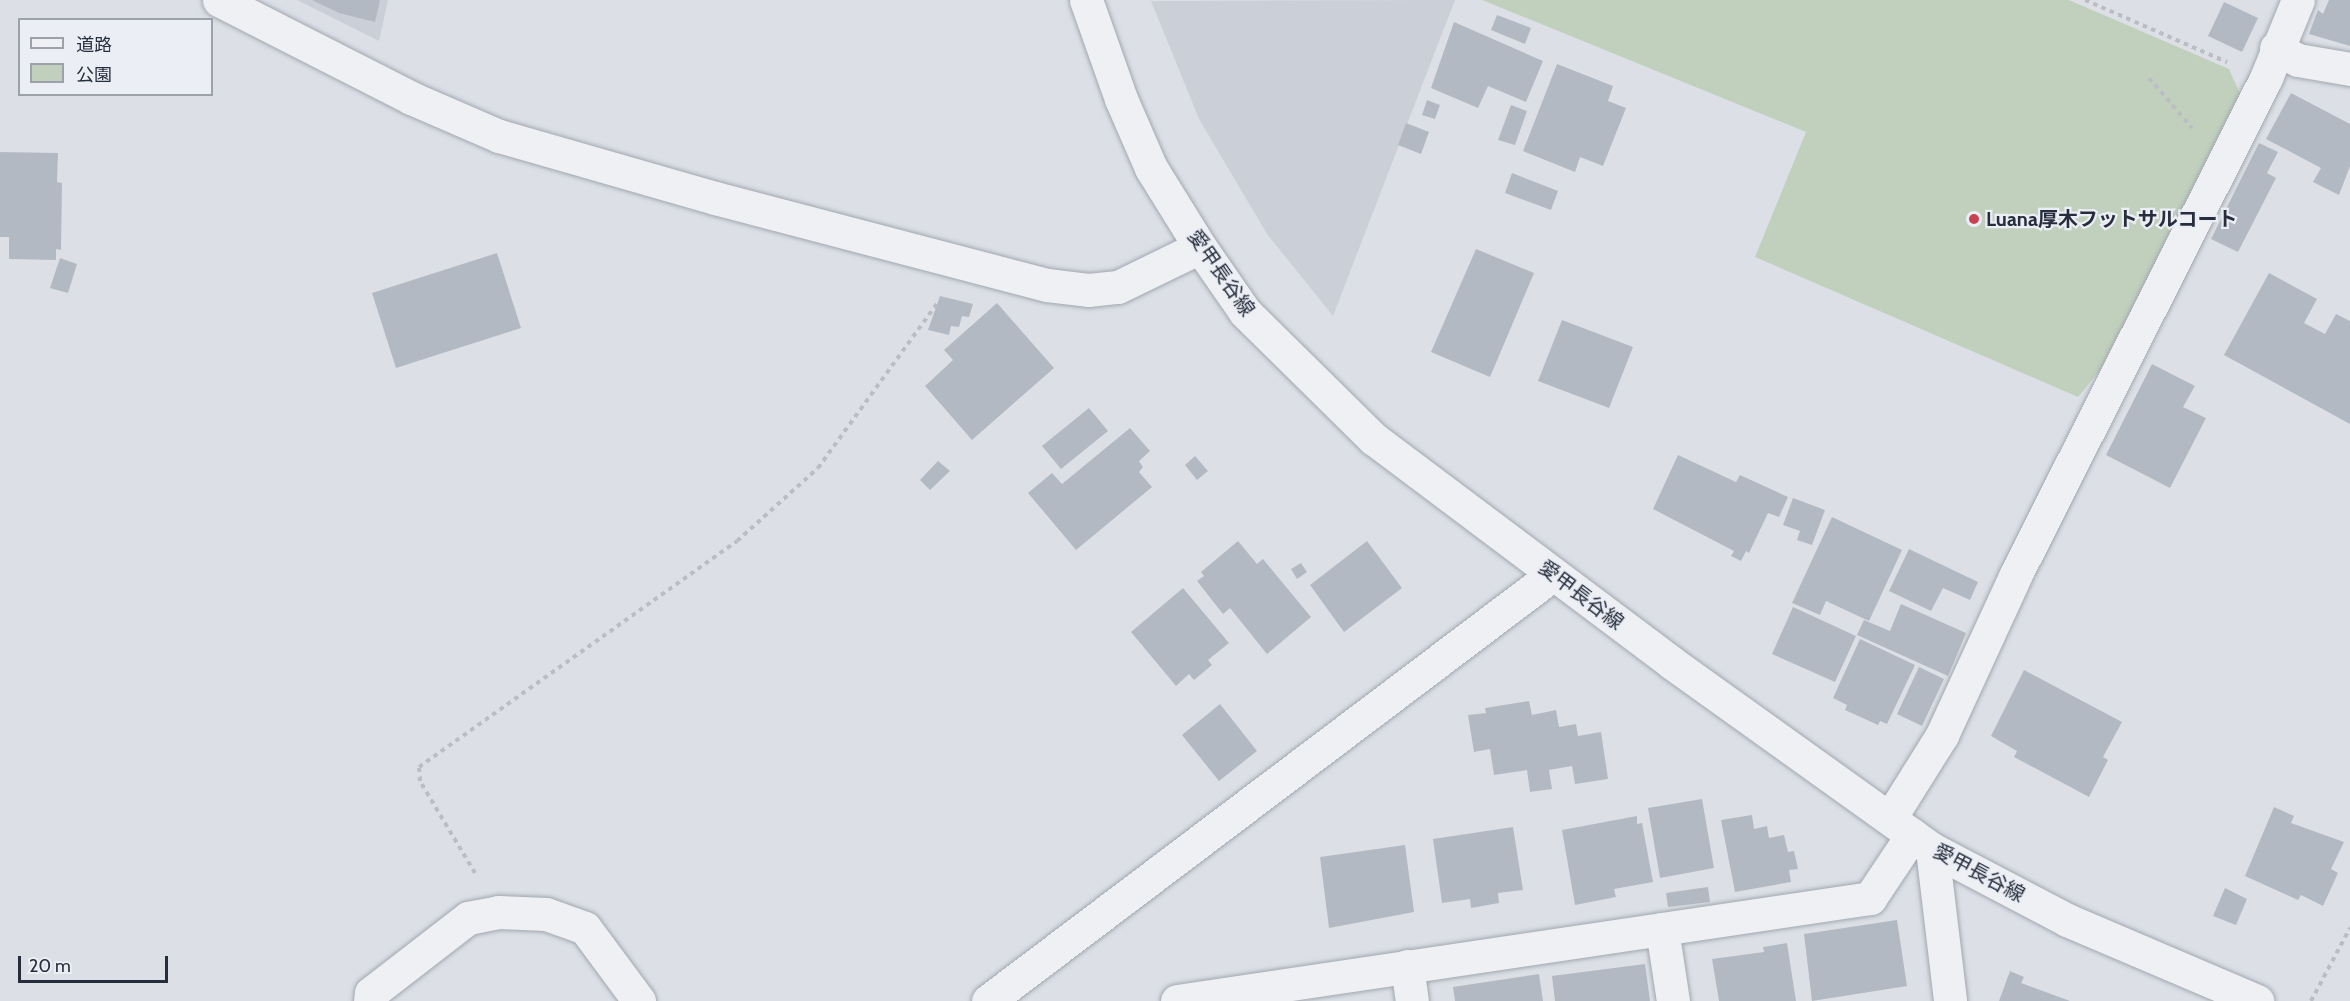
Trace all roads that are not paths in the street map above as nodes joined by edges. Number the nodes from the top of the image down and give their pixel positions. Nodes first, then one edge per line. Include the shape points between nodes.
1 (219, 0) edge
2 (1086, 0) edge
3 (2298, 0) edge
4 (2271, 63) junction
5 (2350, 69) edge
6 (1200, 247) junction
7 (1552, 575) junction
8 (1911, 834) junction
9 (1662, 929) junction
10 (1407, 966) junction
11 (370, 1001) edge
12 (639, 1001) edge
13 (988, 1001) edge
14 (1177, 1001) edge
15 (1412, 1001) edge
16 (1673, 1001) edge
17 (1950, 1001) edge
18 (2258, 1001) edge

1 - 6 street via 411,98 499,136 715,198 1047,285 1088,290 1118,287
2 - 6 street, 愛甲長谷線 via 1112,76 1151,168
3 - 4 street
4 - 5 street via 2298,60
4 - 8 street via 2015,576 1941,735
6 - 7 street, 愛甲長谷線 via 1245,312 1374,440
7 - 8 street, 愛甲長谷線
7 - 13 street
8 - 9 street via 1870,898
8 - 17 street
8 - 18 street, 愛甲長谷線 via 2067,920
9 - 10 street
9 - 16 street
10 - 14 street
10 - 15 street
11 - 12 street via 371,993 468,918 498,912 546,914 585,928

